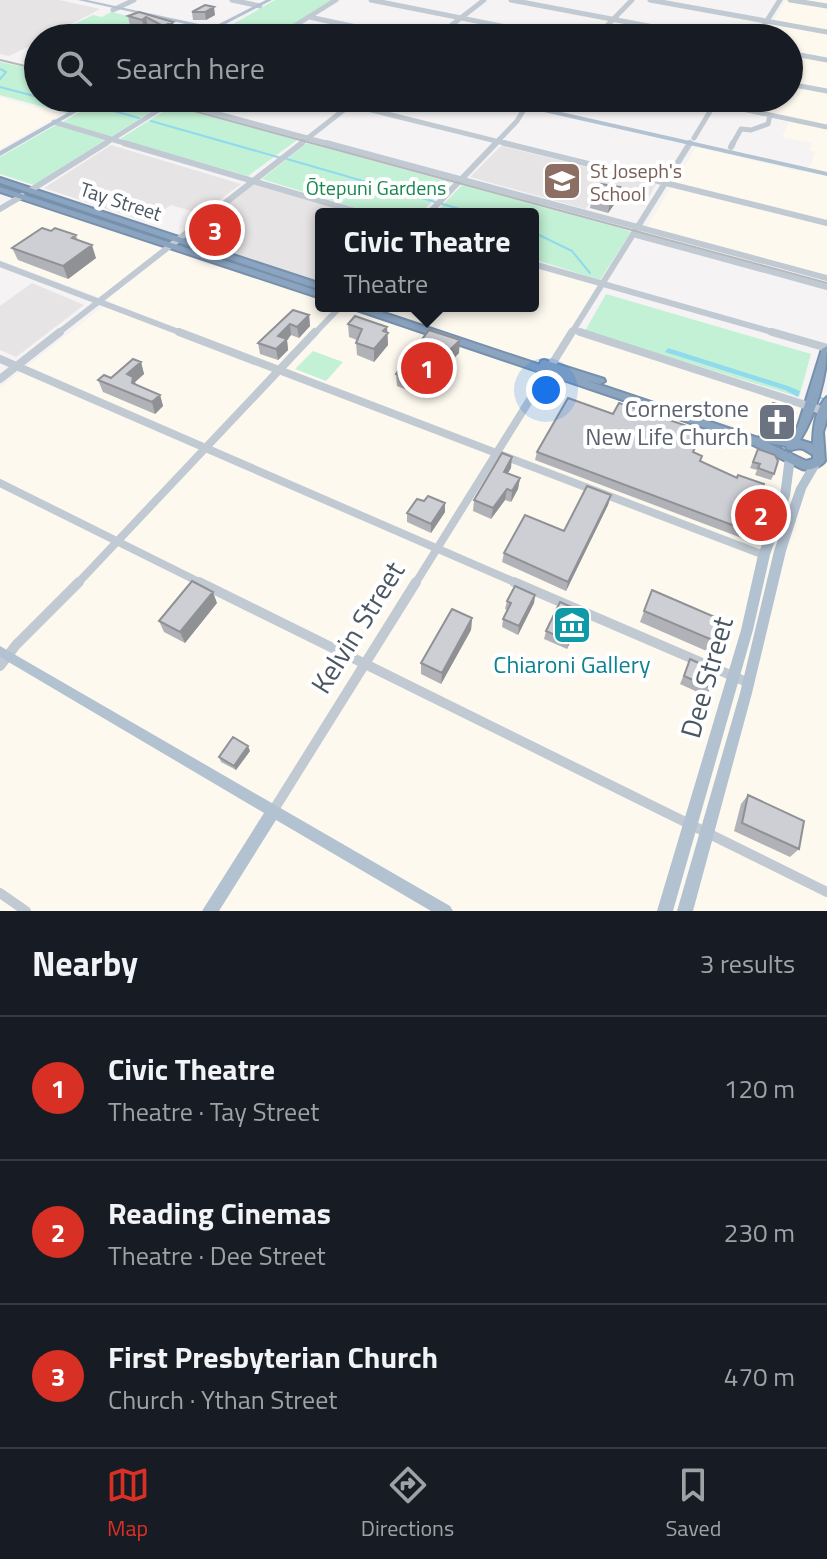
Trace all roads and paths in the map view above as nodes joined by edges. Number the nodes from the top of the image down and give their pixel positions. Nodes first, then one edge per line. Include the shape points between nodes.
1 (71, 0) edge
2 (80, 0) edge
3 (134, 0) edge
4 (232, 0) edge
5 (270, 0) edge
6 (336, 0) edge
7 (371, 0) edge
8 (484, 0) edge
9 (511, 0) edge
10 (632, 0) edge
11 (650, 0) edge
12 (780, 0) edge
13 (790, 0) edge
14 (260, 6) junction
15 (827, 6) edge
16 (115, 9) junction
17 (309, 17) junction
18 (461, 18) junction
19 (613, 19) junction
20 (767, 21) junction
21 (229, 23) edge
22 (164, 24) edge
23 (179, 24) edge
24 (298, 24) edge
25 (342, 24) edge
26 (453, 24) edge
27 (491, 24) edge
28 (608, 24) edge
29 (639, 24) edge
30 (765, 24) edge
31 (783, 24) edge
32 (803, 28) edge
33 (827, 32) edge
34 (803, 56) edge
35 (827, 60) edge
36 (803, 87) edge
37 (827, 91) edge
38 (72, 112) edge
39 (156, 112) edge
40 (218, 112) edge
41 (341, 112) edge
42 (379, 112) edge
43 (525, 112) edge
44 (569, 112) edge
45 (711, 112) edge
46 (759, 112) edge
47 (770, 115) junction
48 (54, 122) junction
49 (610, 122) junction
50 (827, 127) edge
51 (307, 138) junction
52 (112, 139) junction
53 (497, 141) junction
54 (695, 142) junction
55 (731, 147) junction
56 (0, 154) edge
57 (779, 160) junction
58 (827, 172) edge
59 (0, 180) edge
60 (461, 180) junction
61 (253, 181) junction
62 (665, 183) junction
63 (0, 189) edge
64 (27, 193) junction
65 (3, 208) edge
66 (345, 208) edge
67 (434, 208) edge
68 (104, 214) junction
69 (95, 221) junction
70 (827, 223) edge
71 (636, 230) junction
72 (174, 243) junction
73 (0, 264) edge
74 (237, 264) junction
75 (539, 266) edge
76 (827, 278) edge
77 (602, 284) junction
78 (315, 285) edge
79 (827, 287) edge
80 (315, 293) edge
81 (98, 302) junction
82 (335, 312) edge
83 (373, 312) edge
84 (394, 312) edge
85 (573, 330) junction
86 (827, 348) edge
87 (0, 359) edge
88 (16, 366) junction
89 (550, 368) junction
90 (279, 371) junction
91 (0, 379) edge
92 (811, 401) junction
93 (826, 407) edge
94 (724, 428) junction
95 (801, 432) junction
96 (206, 448) junction
97 (496, 454) junction
98 (792, 457) junction
99 (822, 461) edge
100 (0, 483) edge
101 (117, 541) junction
102 (438, 547) junction
103 (764, 555) junction
104 (3, 658) edge
105 (365, 664) junction
106 (733, 676) junction
107 (749, 683) junction
108 (273, 811) junction
109 (690, 825) junction
110 (707, 833) junction
111 (827, 892) edge
112 (0, 893) edge
113 (26, 911) edge
114 (210, 911) edge
115 (445, 911) edge
116 (665, 911) edge
117 (685, 911) edge

1 - 16 main road
2 - 16 main road
3 - 16 street
4 - 14 street
5 - 14 main road
6 - 17 street
7 - 18 street
8 - 18 street
9 - 19 street
10 - 19 street
11 - 20 street
12 - 20 street
13 - 15 street
14 - 21 main road
16 - 22 main road
16 - 23 main road
17 - 24 street
17 - 25 street
18 - 26 street
18 - 27 street
19 - 28 street
19 - 29 street
20 - 30 street
20 - 31 street
32 - 33 street
34 - 35 street
36 - 37 street
38 - 48 main road
39 - 52 street
40 - 51 street
41 - 51 street
42 - 53 street
43 - 53 street
44 - 49 main road
45 - 54 street, Kelvin Street
46 - 47 street
47 - 50 street
47 - 55 street via 768,124 741,129
48 - 52 street
48 - 56 main road
49 - 54 main road
49 - 54 main road
51 - 60 street
51 - 61 street
52 - 61 street
52 - 64 street
53 - 60 street
53 - 62 street
54 - 55 main road
54 - 57 main road
54 - 62 street, Kelvin Street
55 - 57 main road
57 - 58 main road
59 - 64 highway, Tay Street
60 - 67 street
60 - 71 street
61 - 66 street
61 - 72 street
62 - 70 street
62 - 71 street, Kelvin Street
63 - 64 highway, Tay Street
64 - 65 street
64 - 68 highway, Tay Street
64 - 69 highway, Tay Street
68 - 69 highway
68 - 72 highway, Tay Street
69 - 72 highway, Tay Street
71 - 76 street
71 - 77 street, Kelvin Street
71 - 79 street
72 - 74 highway, Tay Street
72 - 74 highway, Tay Street via 218,262
72 - 81 street
73 - 81 street
74 - 78 highway, Tay Street
74 - 80 highway, Tay Street
75 - 77 street
77 - 85 street, Kelvin Street
77 - 86 street
81 - 88 street
81 - 90 street
82 - 90 street
83 - 89 highway
84 - 89 highway
85 - 89 street, Kelvin Street
85 - 92 street
86 - 92 highway
87 - 88 street
88 - 91 street
88 - 96 street
89 - 94 highway
89 - 97 street, Kelvin Street
90 - 96 street
90 - 97 street
92 - 93 street
92 - 95 highway
93 - 99 highway via 818,432
94 - 95 highway via 784,440
94 - 98 highway via 760,438
94 - 98 highway via 785,459
95 - 98 highway
96 - 101 street
96 - 102 street
97 - 102 street, Kelvin Street
97 - 103 street
98 - 99 highway via 802,465
98 - 99 highway via 807,445
98 - 103 main road, Dee Street
99 - 107 main road, Dee Street via 801,488 780,551
100 - 101 street
101 - 104 street
101 - 105 street
102 - 105 street, Kelvin Street
102 - 106 street
103 - 106 main road, Dee Street
104 - 108 main road
105 - 108 street, Kelvin Street
105 - 109 street
106 - 107 street
106 - 109 main road, Dee Street
107 - 110 main road, Dee Street
108 - 114 main road, Kelvin Street
108 - 115 main road
109 - 110 street
109 - 116 main road, Dee Street
110 - 111 street
110 - 117 main road, Dee Street
112 - 113 street

